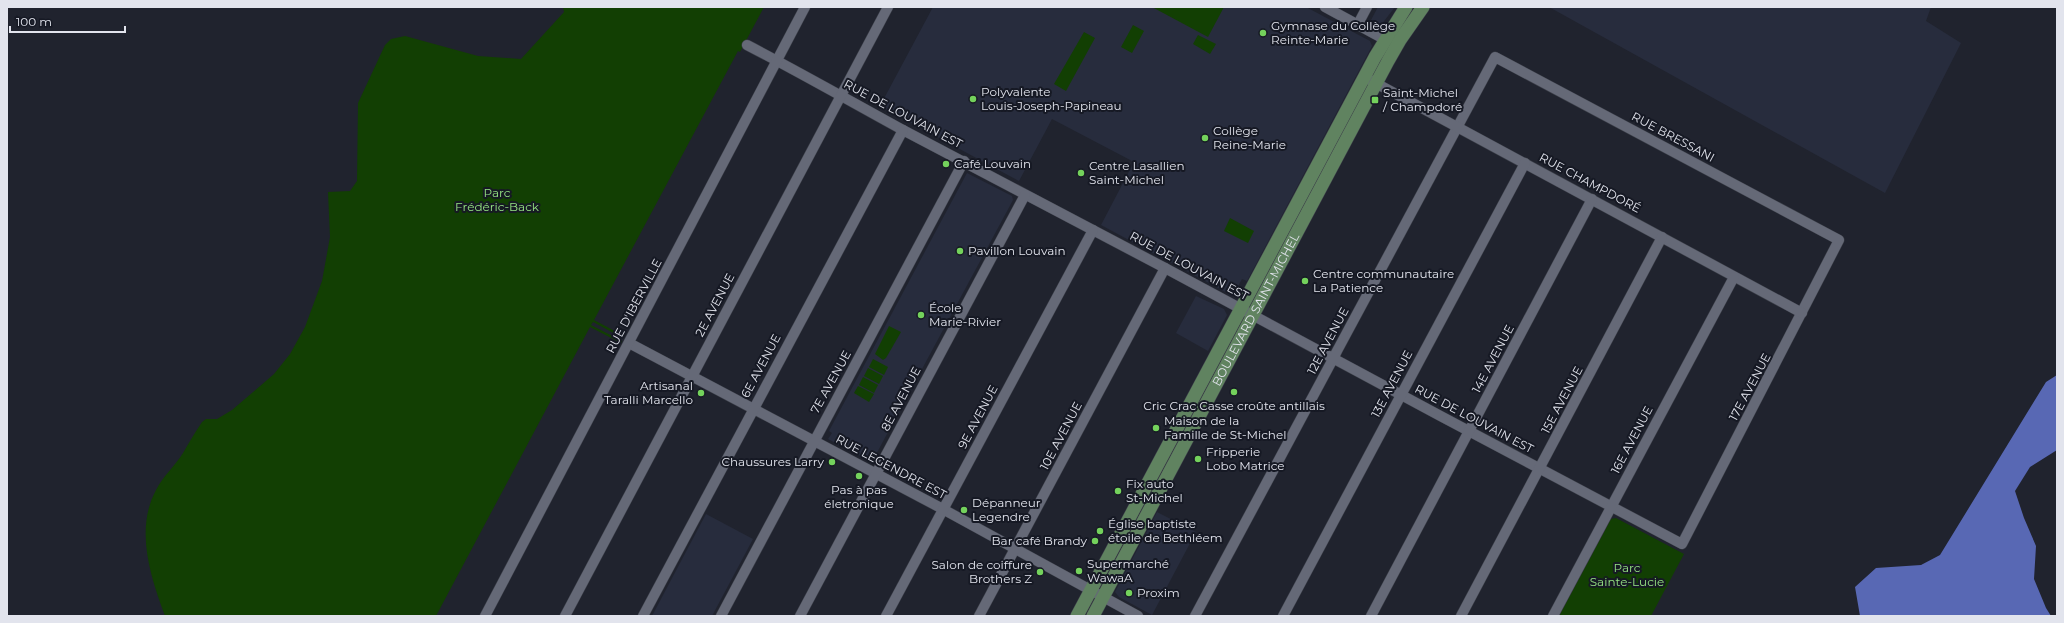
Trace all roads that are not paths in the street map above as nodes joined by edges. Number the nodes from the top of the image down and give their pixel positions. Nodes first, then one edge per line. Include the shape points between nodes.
1 (806, 7) edge
2 (888, 7) edge
3 (1325, 7) edge
4 (1367, 7) edge
5 (1406, 7) edge
6 (1423, 7) edge
7 (1358, 24) junction
8 (1384, 39) junction
9 (747, 45) dead end
10 (1495, 57) joint
11 (777, 61) junction
12 (1364, 77) junction
13 (1376, 83) junction
14 (841, 96) junction
15 (1457, 126) junction
16 (903, 130) junction
17 (964, 161) junction
18 (1525, 163) junction
19 (1025, 194) junction
20 (1592, 199) junction
21 (1093, 230) junction
22 (1662, 237) junction
23 (1839, 240) joint
24 (1165, 268) junction
25 (1734, 277) junction
26 (1241, 309) junction
27 (1802, 314) junction
28 (1253, 316) junction
29 (629, 343) junction
30 (1333, 359) junction
31 (692, 376) junction
32 (1401, 395) junction
33 (753, 408) junction
34 (1470, 431) junction
35 (814, 440) junction
36 (1540, 469) junction
37 (876, 474) junction
38 (1611, 507) junction
39 (944, 510) junction
40 (1682, 544) joint
41 (1015, 549) junction
42 (1091, 590) junction
43 (1103, 597) junction
44 (485, 616) edge
45 (566, 616) edge
46 (643, 616) edge
47 (721, 616) edge
48 (800, 616) edge
49 (886, 616) edge
50 (979, 616) edge
51 (1077, 616) edge
52 (1093, 616) edge
53 (1138, 616) edge
54 (1195, 616) edge
55 (1283, 616) edge
56 (1371, 616) edge
57 (1461, 616) edge
58 (1553, 616) edge

1 - 11 street, RUE D'IBERVILLE
2 - 14 street, 2E AVENUE
3 - 7 street
4 - 7 street
5 - 8 main road, BOULEVARD SAINT-MICHEL
6 - 13 main road, BOULEVARD SAINT-MICHEL via 1400,40
7 - 8 street
8 - 12 main road, BOULEVARD SAINT-MICHEL
9 - 11 street, RUE DE LOUVAIN EST
10 - 15 street, 12E AVENUE
10 - 23 street, RUE BRESSANI
11 - 14 street, RUE DE LOUVAIN EST
11 - 29 street, RUE D'IBERVILLE
12 - 13 street, RUE CHAMPDORÉ
12 - 26 main road, BOULEVARD SAINT-MICHEL
13 - 15 street, RUE CHAMPDORÉ
13 - 28 main road, BOULEVARD SAINT-MICHEL
14 - 16 street, RUE DE LOUVAIN EST
14 - 31 street, 2E AVENUE
15 - 18 street, RUE CHAMPDORÉ
15 - 30 street, 12E AVENUE
16 - 17 street, RUE DE LOUVAIN EST
16 - 33 street, 6E AVENUE
17 - 19 street, RUE DE LOUVAIN EST
17 - 35 street, 7E AVENUE
18 - 20 street, RUE CHAMPDORÉ
18 - 32 street, 13E AVENUE
19 - 21 street, RUE DE LOUVAIN EST
19 - 37 street, 8E AVENUE
20 - 22 street, RUE CHAMPDORÉ
20 - 34 street, 14E AVENUE
21 - 24 street, RUE DE LOUVAIN EST
21 - 39 street, 9E AVENUE
22 - 25 street, RUE CHAMPDORÉ
22 - 36 street, 15E AVENUE
23 - 27 street, 17E AVENUE
24 - 26 street, RUE DE LOUVAIN EST
24 - 41 street, 10E AVENUE
25 - 27 street, RUE CHAMPDORÉ
25 - 38 street, 16E AVENUE
26 - 28 street, RUE DE LOUVAIN EST
26 - 42 main road, BOULEVARD SAINT-MICHEL
27 - 40 street, 17E AVENUE
28 - 30 street, RUE DE LOUVAIN EST
28 - 43 main road, BOULEVARD SAINT-MICHEL
29 - 31 street, RUE LEGENDRE EST
29 - 44 street, RUE D'IBERVILLE
30 - 32 street, RUE DE LOUVAIN EST
30 - 54 street, 12E AVENUE
31 - 33 street, RUE LEGENDRE EST
31 - 45 street, 2E AVENUE
32 - 34 street, RUE DE LOUVAIN EST
32 - 55 street, 13E AVENUE
33 - 35 street, RUE LEGENDRE EST
33 - 46 street, 6E AVENUE
34 - 36 street, RUE DE LOUVAIN EST
34 - 56 street, 14E AVENUE
35 - 37 street, RUE LEGENDRE EST
35 - 47 street, 7E AVENUE
36 - 38 street, RUE DE LOUVAIN EST
36 - 57 street, 15E AVENUE
37 - 39 street, RUE LEGENDRE EST
37 - 48 street, 8E AVENUE
38 - 40 street, RUE DE LOUVAIN EST
38 - 58 street, 16E AVENUE
39 - 41 street, RUE LEGENDRE EST
39 - 49 street, 9E AVENUE
41 - 42 street, RUE LEGENDRE EST
41 - 50 street, 10E AVENUE
42 - 43 street, RUE LEGENDRE EST
42 - 51 main road, BOULEVARD SAINT-MICHEL
43 - 52 main road, BOULEVARD SAINT-MICHEL
43 - 53 street, RUE LEGENDRE EST

